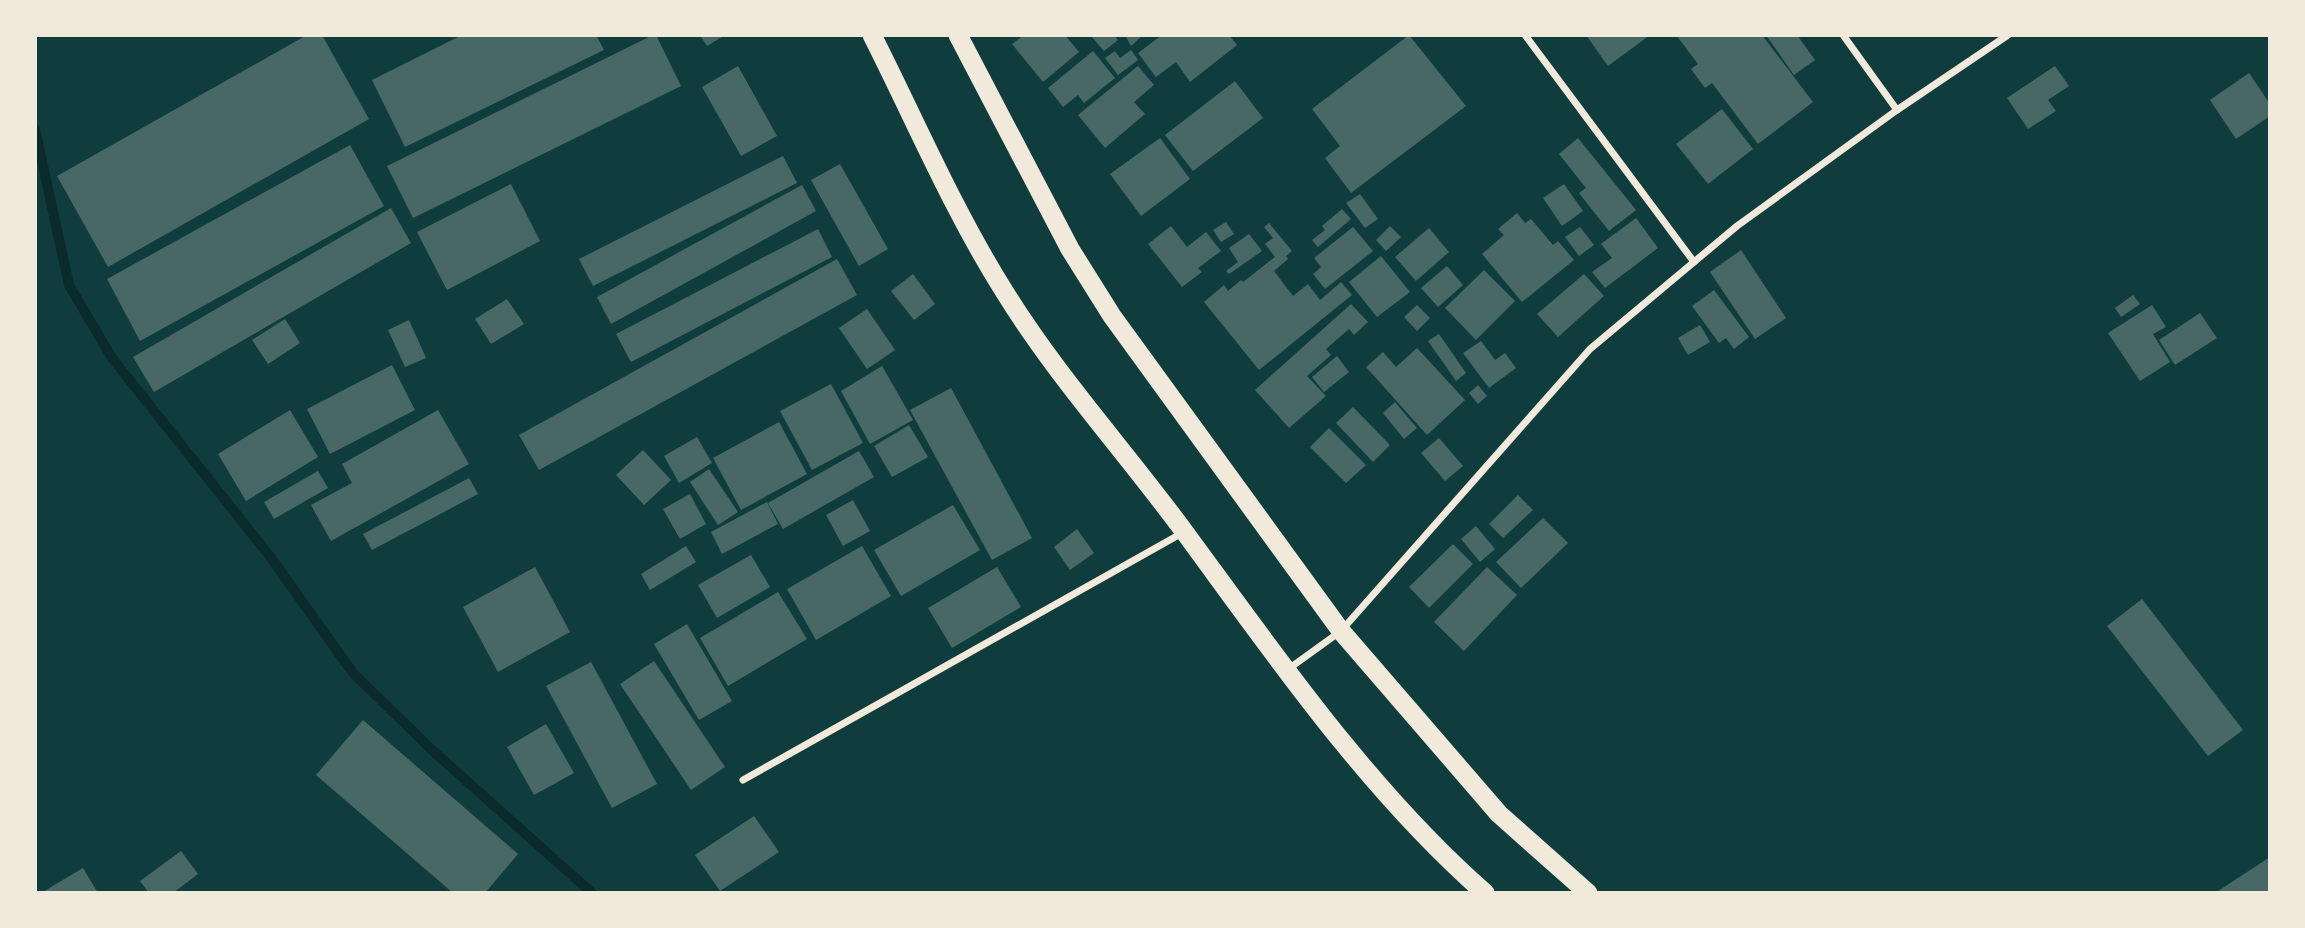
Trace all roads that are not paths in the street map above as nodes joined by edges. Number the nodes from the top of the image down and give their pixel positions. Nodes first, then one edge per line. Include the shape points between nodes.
1 (872, 35) edge
2 (958, 35) edge
3 (1525, 35) edge
4 (1843, 35) edge
5 (2008, 35) edge
6 (1897, 110) junction
7 (1694, 262) junction
8 (1185, 532) junction
9 (1341, 631) junction
10 (1285, 672) junction
11 (743, 780) dead end
12 (1485, 893) edge
13 (1588, 893) edge

1 - 8 highway via 1002,289 1041,347
2 - 9 highway via 1070,249 1112,316
3 - 7 street
4 - 6 street
5 - 6 street
6 - 7 street
7 - 9 street via 1590,349
8 - 10 highway
8 - 11 street
9 - 10 street
9 - 13 highway via 1499,814
10 - 12 highway via 1443,856

